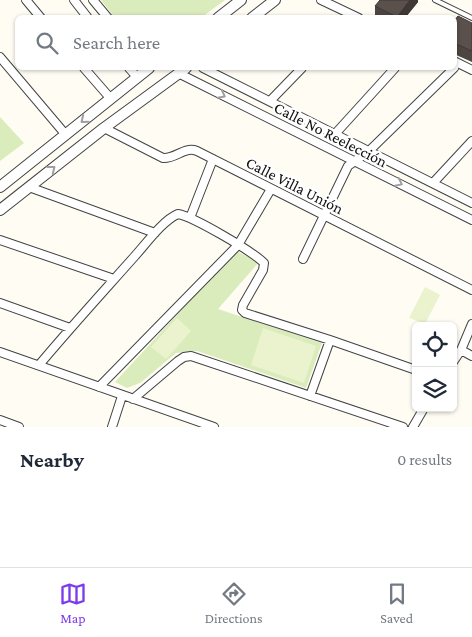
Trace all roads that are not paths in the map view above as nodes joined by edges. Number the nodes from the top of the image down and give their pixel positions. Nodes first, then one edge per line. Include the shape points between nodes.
1 (26, 0) edge
2 (74, 0) edge
3 (93, 0) edge
4 (242, 0) edge
5 (275, 0) edge
6 (321, 0) edge
7 (435, 0) edge
8 (38, 15) edge
9 (86, 15) edge
10 (106, 15) edge
11 (222, 15) edge
12 (256, 15) edge
13 (352, 15) edge
14 (472, 18) edge
15 (0, 57) edge
16 (457, 66) edge
17 (86, 70) edge
18 (131, 70) edge
19 (146, 70) edge
20 (182, 70) edge
21 (207, 70) edge
22 (300, 70) edge
23 (393, 70) edge
24 (450, 70) edge
25 (472, 70) edge
26 (137, 77) junction
27 (111, 99) junction
28 (270, 101) junction
29 (104, 128) junction
30 (335, 134) junction
31 (66, 135) junction
32 (472, 141) edge
33 (369, 150) junction
34 (213, 160) junction
35 (353, 160) junction
36 (433, 183) junction
37 (0, 187) edge
38 (29, 187) junction
39 (271, 189) junction
40 (472, 203) edge
41 (0, 210) edge
42 (324, 215) junction
43 (190, 218) junction
44 (472, 220) edge
45 (155, 233) junction
46 (0, 240) edge
47 (238, 245) junction
48 (303, 259) dead end
49 (114, 279) junction
50 (472, 290) edge
51 (0, 303) edge
52 (472, 324) edge
53 (70, 328) junction
54 (330, 340) junction
55 (461, 350) junction
56 (0, 352) edge
57 (457, 356) edge
58 (472, 356) edge
59 (39, 365) junction
60 (412, 369) edge
61 (99, 387) junction
62 (122, 396) junction
63 (310, 396) junction
64 (133, 399) junction
65 (422, 412) edge
66 (0, 420) edge
67 (20, 427) edge
68 (112, 427) edge
69 (214, 427) edge
70 (403, 427) edge
71 (413, 427) edge

1 - 8 street
2 - 9 street
3 - 10 street
4 - 11 street
5 - 12 street
6 - 13 street
7 - 14 lane
15 - 31 street
16 - 25 street
17 - 27 street
18 - 26 street
19 - 26 street
20 - 29 street
20 -> 35 street, Calle No Reelección
21 - 28 street, Calle No Reelección
22 - 28 street
23 - 30 street
24 - 33 street
26 - 27 street
27 -> 31 street
28 - 30 street, Calle No Reelección
29 - 34 street, Calle Villa Unión via 163,158 192,149
38 -> 29 street
30 - 33 street, Calle No Reelección
31 - 37 street
32 - 36 street
33 - 35 street
33 - 36 street, Calle No Reelección
34 - 39 street, Calle Villa Unión
34 - 43 street
35 - 42 street
35 -> 44 street, Calle No Reelección
36 - 40 street, Calle No Reelección
38 - 41 street
38 - 45 street
39 - 42 street, Calle Villa Unión
39 - 47 street
42 - 48 street
42 - 50 street, Calle Villa Unión
43 - 45 street via 175,215
43 - 47 street
45 - 49 street
46 - 49 street
47 - 54 street via 264,263 264,270 244,301 242,310
47 - 61 street
49 - 53 street
51 - 53 street
52 - 55 street
53 - 59 street
54 - 60 street
54 - 63 street
55 - 57 street
55 - 58 street
56 - 59 street
59 - 61 street
61 - 62 street
62 - 64 street
62 - 68 street
63 - 64 street via 191,356 178,361
63 - 70 street
64 - 69 street
65 - 71 street
66 - 67 street

